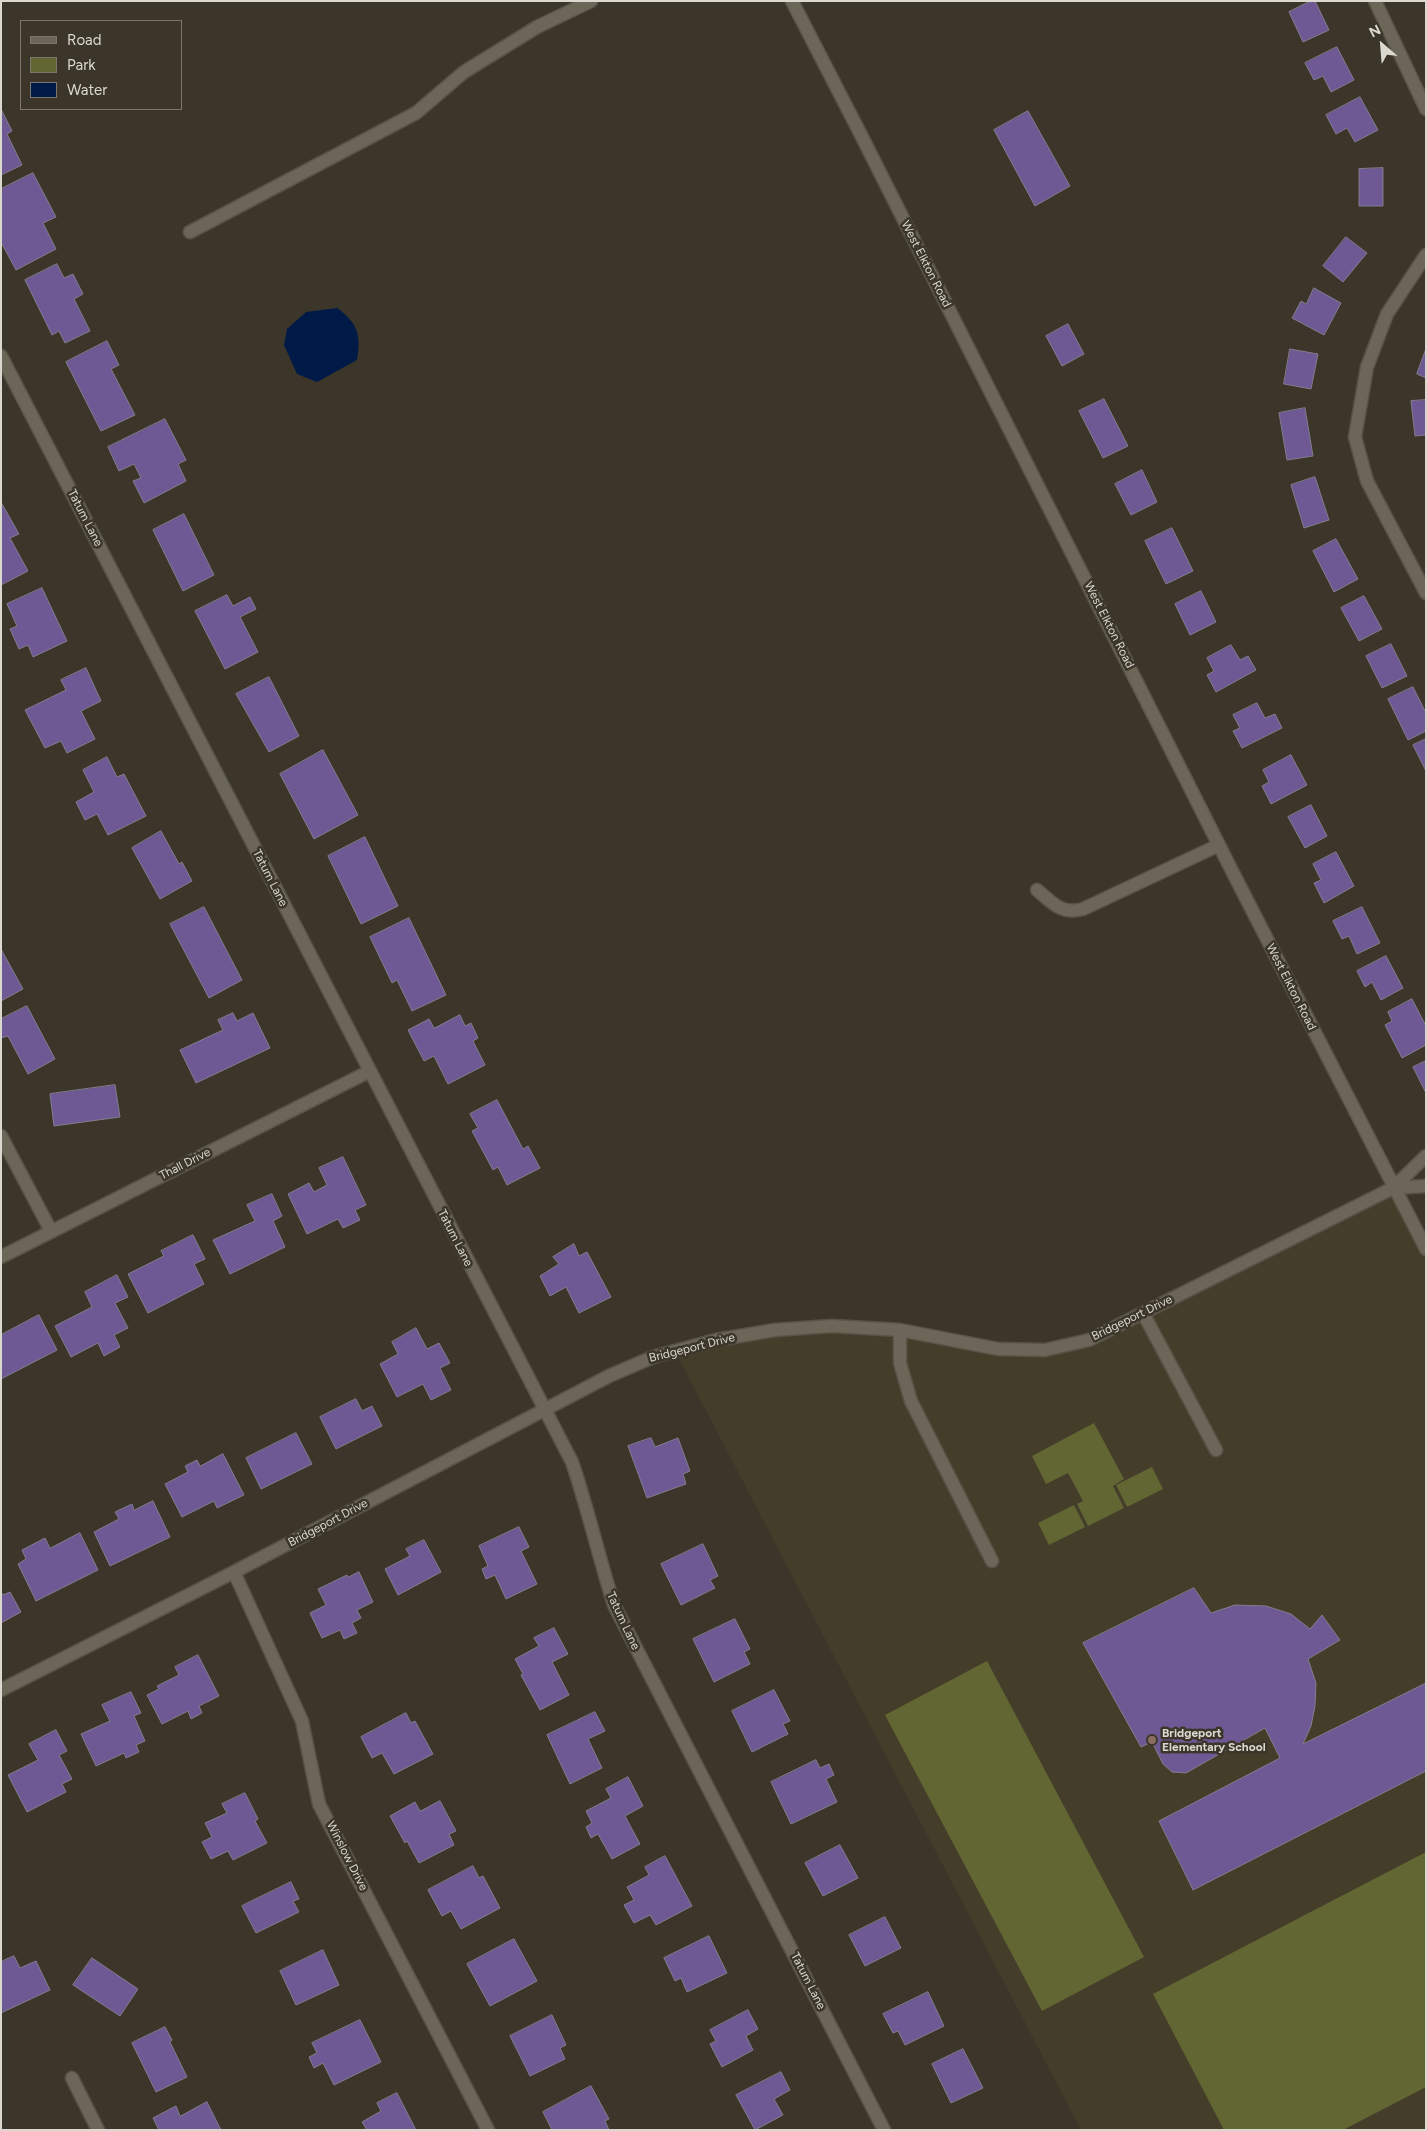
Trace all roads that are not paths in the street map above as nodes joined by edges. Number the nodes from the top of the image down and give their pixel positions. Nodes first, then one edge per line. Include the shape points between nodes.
1 (591, 1) edge
2 (792, 1) edge
3 (1375, 1) edge
4 (1426, 109) edge
5 (190, 232) dead end
6 (1426, 255) edge
7 (1, 356) edge
8 (1426, 593) edge
9 (1219, 845) junction
10 (1037, 890) dead end
11 (370, 1071) junction
12 (1, 1136) edge
13 (1426, 1156) edge
14 (1426, 1186) edge
15 (1393, 1188) junction
16 (51, 1231) junction
17 (1426, 1249) edge
18 (1, 1257) edge
19 (1143, 1313) junction
20 (900, 1330) junction
21 (545, 1409) junction
22 (1216, 1450) dead end
23 (992, 1561) dead end
24 (234, 1572) junction
25 (1, 1690) edge
26 (72, 2078) dead end
27 (98, 2130) edge
28 (488, 2130) edge
29 (884, 2130) edge

1 - 5 street via 537,27 464,72 416,113
2 - 9 street, West Elkton Road
3 - 4 street
6 - 8 street via 1387,314 1367,367 1355,437 1368,481
7 - 11 street, Tatum Lane
9 - 10 street via 1072,912 1061,910
9 - 15 street, West Elkton Road
11 - 16 street, Thall Drive
11 - 21 street, Tatum Lane
12 - 16 street
13 - 15 street
14 - 15 street
15 - 17 street, West Elkton Road
15 - 19 street, Bridgeport Drive
16 - 18 street, Thall Drive
19 - 20 street, Bridgeport Drive via 1089,1340 1044,1350 998,1349
19 - 22 street
20 - 21 street, Bridgeport Drive via 832,1326 775,1330 716,1340 653,1357
20 - 23 street via 900,1363 911,1401
21 - 24 street, Bridgeport Drive
21 - 29 street, Tatum Lane via 572,1462 614,1606
24 - 25 street, Bridgeport Drive
24 - 28 street, Winslow Drive via 302,1721 320,1804
26 - 27 street

